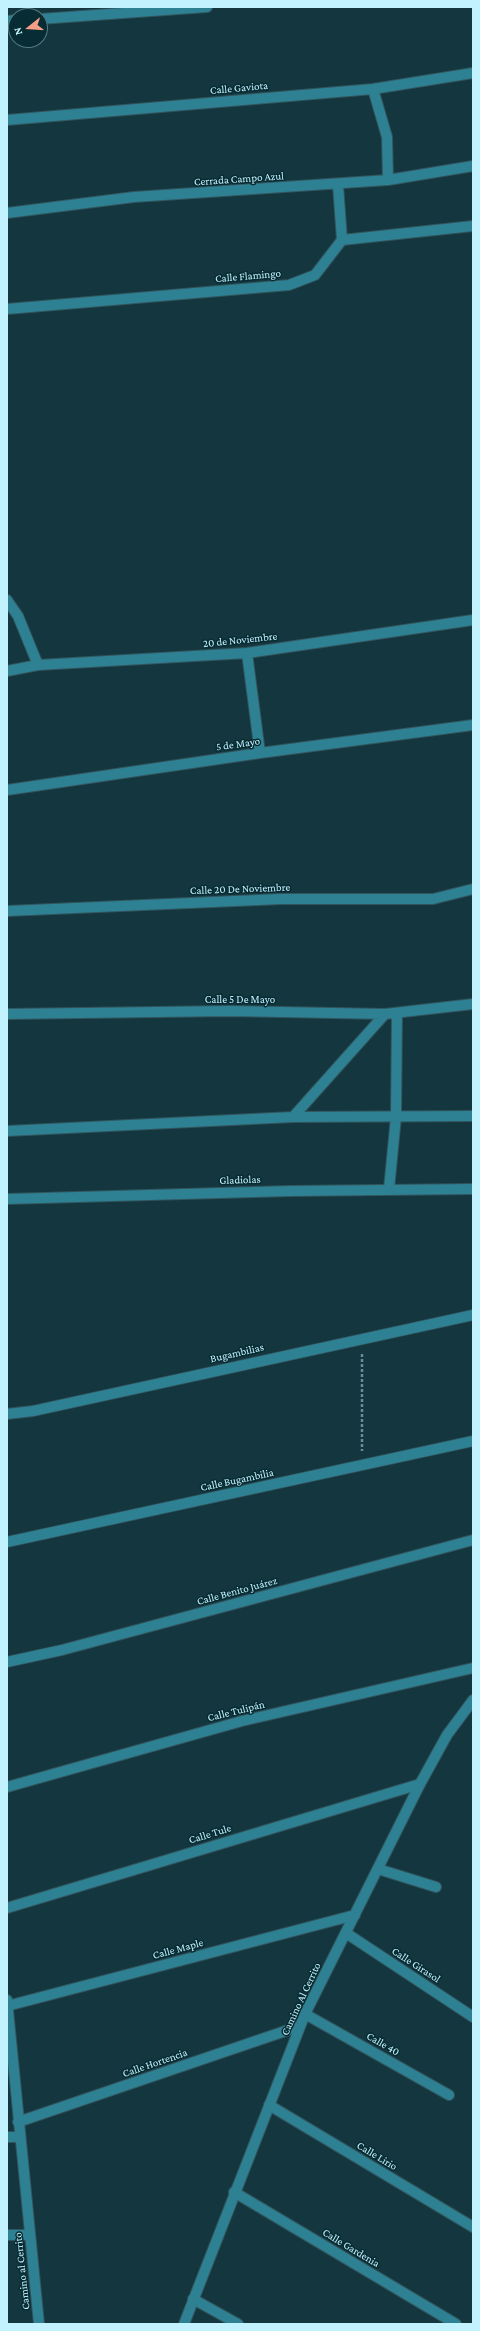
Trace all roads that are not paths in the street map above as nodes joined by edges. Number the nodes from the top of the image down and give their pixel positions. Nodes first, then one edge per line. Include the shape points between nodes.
1 (206, 7) edge
2 (48, 18) edge
3 (473, 73) edge
4 (373, 89) junction
5 (7, 120) edge
6 (473, 166) edge
7 (388, 180) junction
8 (338, 185) junction
9 (7, 213) edge
10 (473, 226) edge
11 (342, 240) junction
12 (7, 310) edge
13 (7, 600) edge
14 (473, 620) edge
15 (247, 653) junction
16 (38, 665) junction
17 (7, 671) edge
18 (473, 725) edge
19 (260, 753) junction
20 (7, 790) edge
21 (473, 889) edge
22 (7, 911) edge
23 (473, 1004) edge
24 (397, 1012) junction
25 (7, 1014) edge
26 (385, 1014) junction
27 (473, 1116) edge
28 (293, 1117) junction
29 (396, 1117) junction
30 (7, 1131) edge
31 (389, 1189) junction
32 (473, 1189) edge
33 (7, 1199) edge
34 (473, 1315) edge
35 (7, 1414) edge
36 (473, 1441) edge
37 (473, 1540) edge
38 (7, 1542) edge
39 (7, 1662) edge
40 (473, 1668) edge
41 (473, 1700) edge
42 (420, 1784) junction
43 (7, 1787) edge
44 (378, 1869) junction
45 (436, 1886) dead end
46 (7, 1908) edge
47 (355, 1915) junction
48 (346, 1933) junction
49 (7, 2000) edge
50 (7, 2006) edge
51 (305, 2014) junction
52 (473, 2017) edge
53 (300, 2026) junction
54 (8, 2036) edge
55 (449, 2095) dead end
56 (269, 2105) junction
57 (18, 2122) junction
58 (7, 2137) edge
59 (20, 2137) junction
60 (234, 2192) junction
61 (473, 2228) edge
62 (7, 2235) edge
63 (30, 2235) junction
64 (193, 2299) junction
65 (39, 2324) edge
66 (184, 2324) edge
67 (238, 2324) edge
68 (456, 2324) edge

1 - 2 street
3 - 4 street, Calle Gaviota
4 - 5 street, Calle Gaviota
4 - 7 street via 387,137
6 - 7 street, Cerrada Campo Azul
7 - 8 street, Cerrada Campo Azul
8 - 9 street, Cerrada Campo Azul via 134,198
8 - 11 street
10 - 11 street
11 - 12 street, Calle Flamingo via 315,275 289,285
13 - 16 street via 18,616
14 - 15 street, 20 de Noviembre
15 - 16 street, 20 de Noviembre
15 - 19 street
16 - 17 street, 20 de Noviembre
18 - 19 street, 5 de Mayo
19 - 20 street, 5 de Mayo
21 - 22 street, Calle 20 De Noviembre via 433,899 281,899
23 - 24 street, Calle 5 De Mayo
24 - 26 street, Calle 5 De Mayo
24 - 29 street
25 - 26 street, Calle 5 De Mayo via 230,1011
26 - 28 street
27 - 29 street
28 - 29 street
28 - 30 street
29 - 31 street
31 - 32 street, Gladiolas
31 - 33 street, Gladiolas
34 - 35 street, Bugambilias via 33,1411
36 - 38 street, Calle Bugambilia
37 - 39 street, Calle Benito Juárez via 62,1650
40 - 43 street, Calle Tulipán via 242,1721
41 - 42 street, Camino Al Cerrito via 447,1735
42 - 44 street, Camino Al Cerrito
42 - 46 street, Calle Tule
44 - 45 street
44 - 47 street, Camino Al Cerrito
47 - 48 street, Camino Al Cerrito
47 - 50 street, Calle Maple
48 - 51 street, Camino Al Cerrito
48 - 52 street, Calle Girasol
49 - 50 street, Camino al Cerrito
50 - 54 street, Camino al Cerrito
51 - 53 street, Camino Al Cerrito
51 - 55 street, Calle 40
53 - 56 street, Camino Al Cerrito
53 - 57 street, Calle Hortencia
54 - 57 street, Camino al Cerrito
56 - 60 street, Camino Al Cerrito
56 - 61 street, Calle Lirio
57 - 59 street, Camino al Cerrito
58 - 59 street
59 - 63 street, Camino al Cerrito
60 - 64 street, Camino Al Cerrito
60 - 68 street, Calle Gardenia
62 - 63 street
63 - 65 street, Camino al Cerrito
64 - 66 street, Camino Al Cerrito
64 - 67 street

